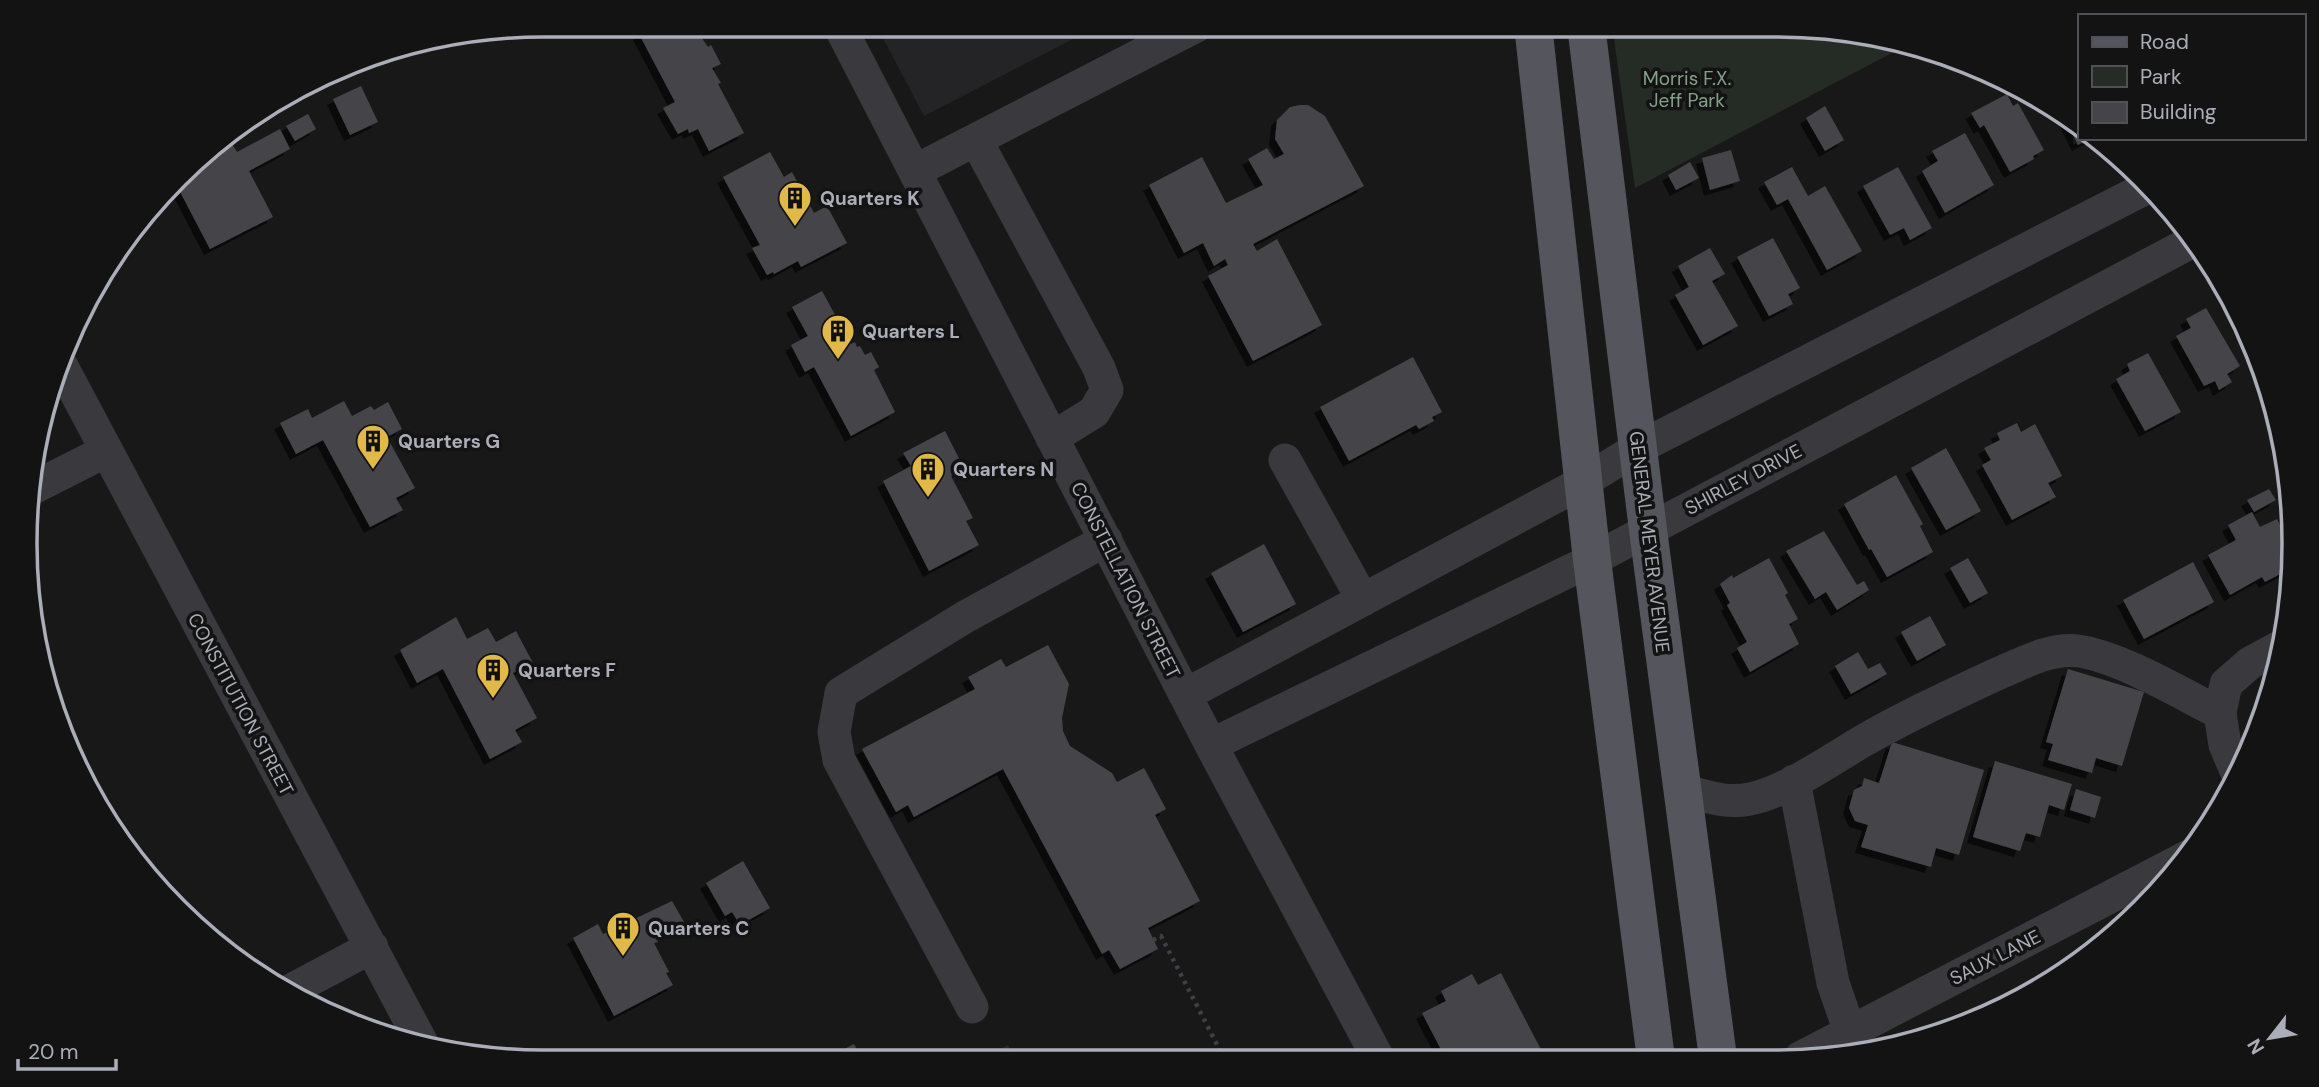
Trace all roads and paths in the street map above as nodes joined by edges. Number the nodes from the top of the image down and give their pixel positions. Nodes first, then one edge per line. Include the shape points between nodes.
1 (846, 37) edge
2 (1173, 37) edge
3 (1534, 37) edge
4 (1588, 37) edge
5 (976, 140) junction
6 (915, 171) junction
7 (2140, 191) edge
8 (2185, 245) edge
9 (66, 375) edge
10 (1052, 438) junction
11 (1638, 448) junction
12 (106, 451) junction
13 (1285, 460) dead end
14 (1583, 482) junction
15 (40, 484) edge
16 (1648, 530) junction
17 (1106, 540) junction
18 (1592, 559) junction
19 (1363, 600) junction
20 (2271, 651) edge
21 (1185, 695) junction
22 (2220, 713) junction
23 (1211, 745) junction
24 (2232, 762) edge
25 (1794, 781) junction
26 (1682, 790) junction
27 (2163, 869) edge
28 (1153, 940) dead end
29 (372, 947) junction
30 (298, 986) edge
31 (972, 1007) dead end
32 (1850, 1032) junction
33 (417, 1034) edge
34 (1819, 1048) edge
35 (1220, 1050) edge
36 (1374, 1050) edge
37 (1655, 1050) edge
38 (1717, 1050) edge

1 - 6 street, CONSTELLATION STREET
2 - 5 street
3 - 14 main road
4 - 11 main road, GENERAL MEYER AVENUE
5 - 6 street
5 - 10 street via 1107,390 1094,412
6 - 10 street, CONSTELLATION STREET
7 - 11 street
8 - 16 street, SHIRLEY DRIVE
9 - 12 street, CONSTITUTION STREET
10 - 17 street, CONSTELLATION STREET
11 - 14 street
11 - 16 main road, GENERAL MEYER AVENUE
12 - 15 street
12 - 29 street, CONSTITUTION STREET
13 - 19 street
14 - 18 main road
14 - 19 street
16 - 18 street, SHIRLEY DRIVE
16 - 26 main road, GENERAL MEYER AVENUE
17 - 21 street, CONSTELLATION STREET
17 - 31 street via 965,617 841,693 834,732 839,760
18 - 23 street, SHIRLEY DRIVE
18 - 37 main road
19 - 21 street
20 - 22 street via 2226,684
21 - 23 street, CONSTELLATION STREET
22 - 24 street
22 - 25 street via 2117,662 2078,651 2053,653 1972,686
23 - 36 street, CONSTELLATION STREET
25 - 26 street via 1751,799 1726,802
25 - 32 street via 1833,983
26 - 38 main road, GENERAL MEYER AVENUE
27 - 32 street, SAUX LANE
28 - 35 path via 1161,936
29 - 30 street
29 - 33 street, CONSTITUTION STREET
32 - 34 street, SAUX LANE

